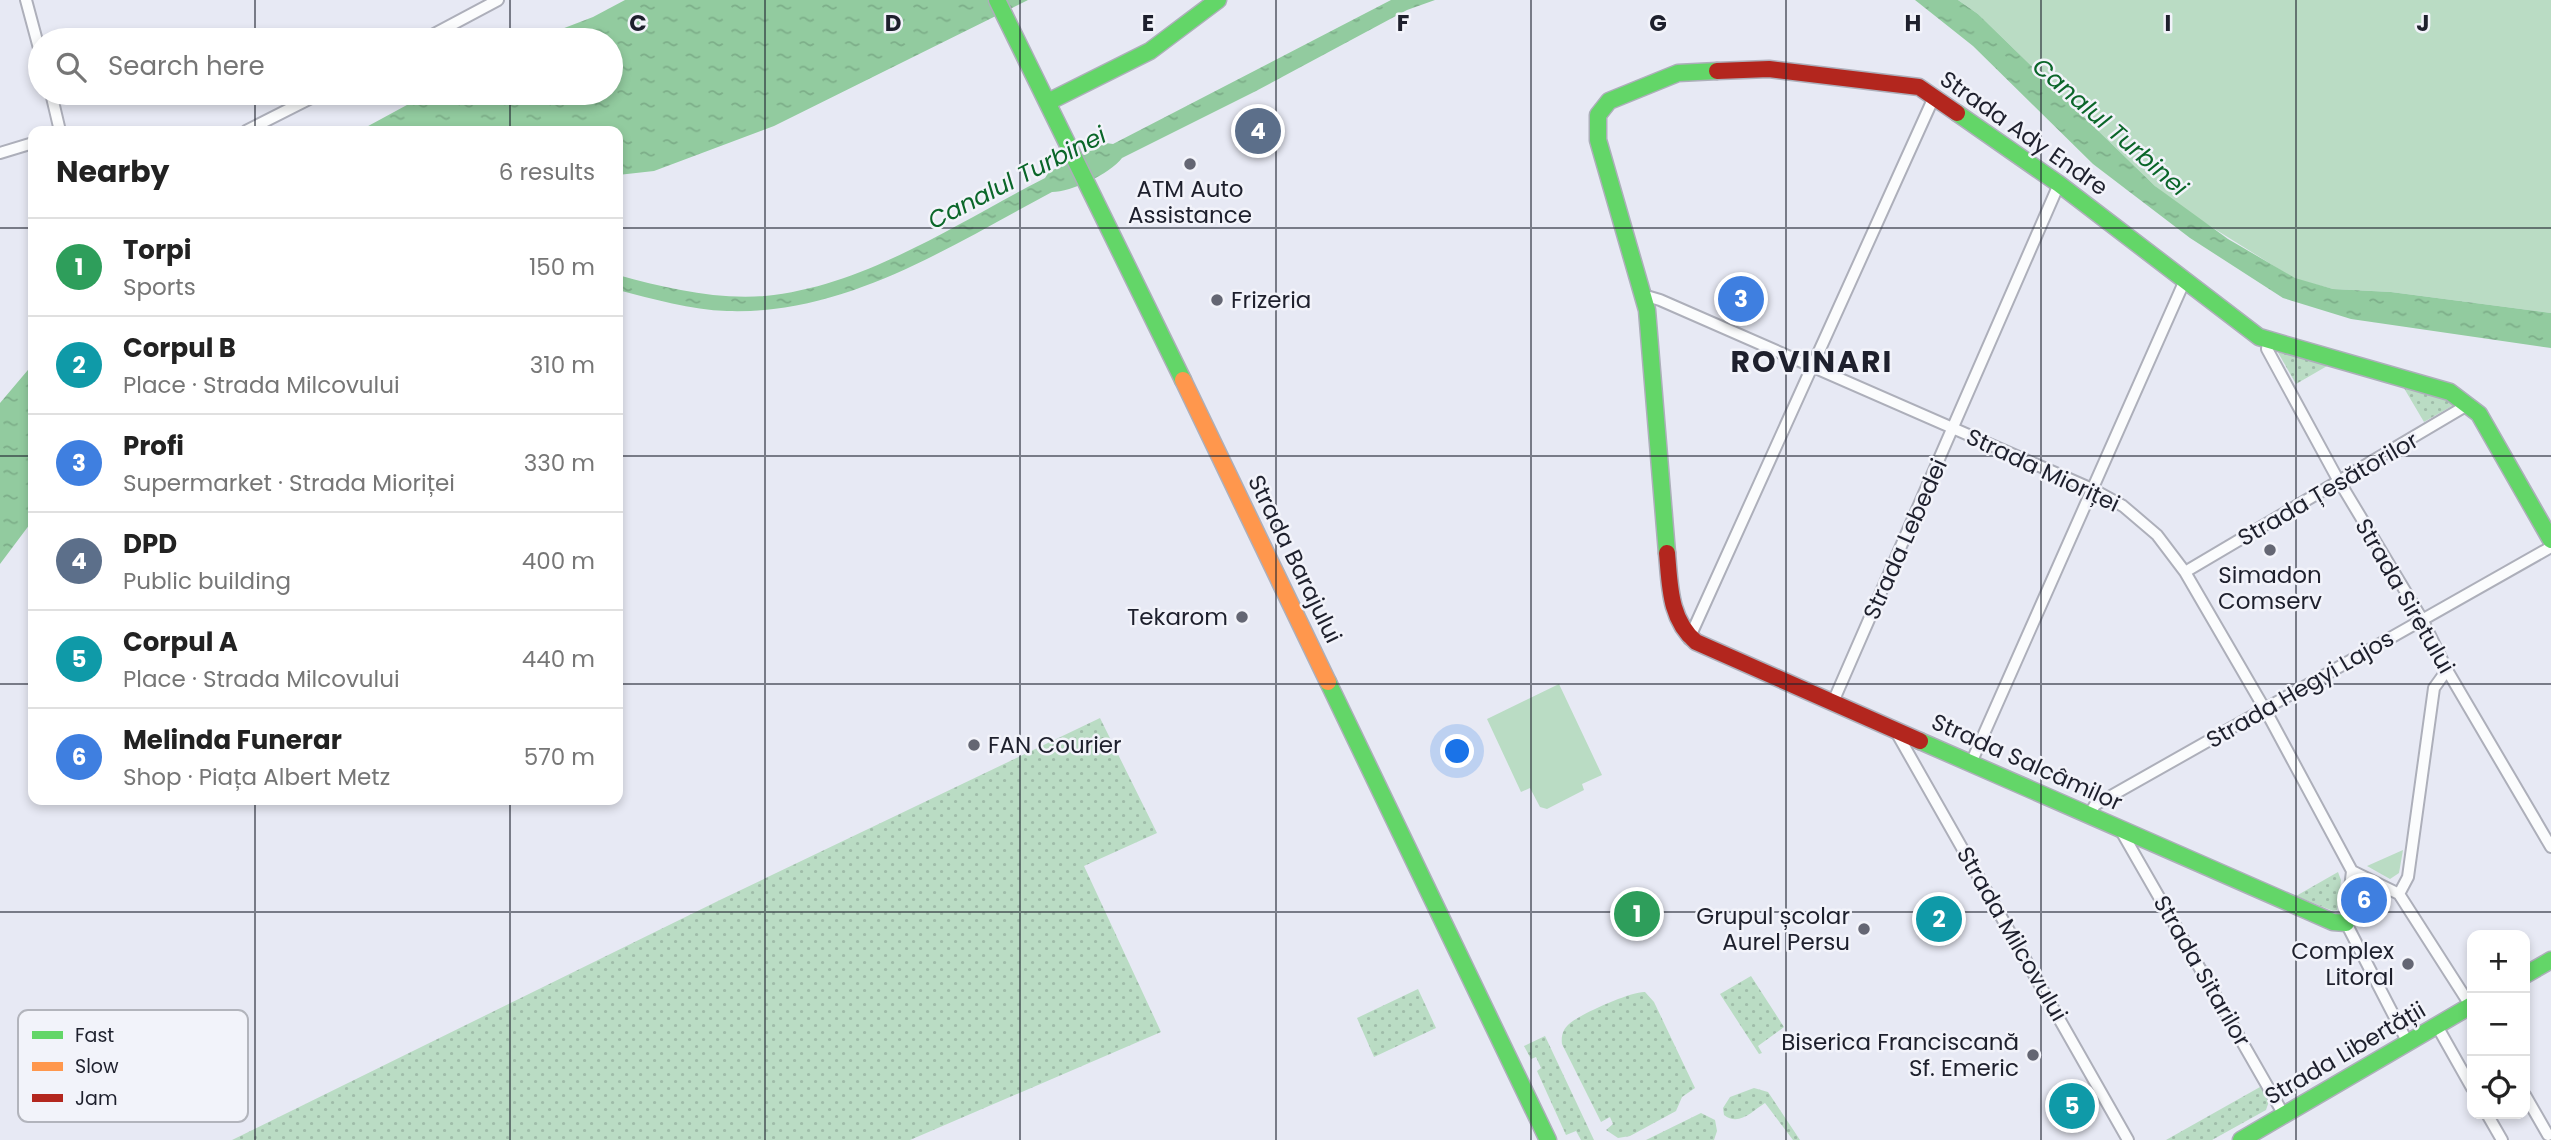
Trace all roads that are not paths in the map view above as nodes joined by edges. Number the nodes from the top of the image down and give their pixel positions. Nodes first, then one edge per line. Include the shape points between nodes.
1 (26, 0) edge
2 (498, 0) edge
3 (997, 0) edge
4 (1218, 0) edge
5 (34, 28) edge
6 (446, 28) edge
7 (1934, 97) junction
8 (1048, 102) junction
9 (54, 105) edge
10 (297, 105) edge
11 (59, 126) edge
12 (256, 126) edge
13 (28, 145) edge
14 (0, 153) edge
15 (2059, 184) junction
16 (2185, 280) junction
17 (1643, 295) junction
18 (2268, 342) junction
19 (1813, 367) junction
20 (2469, 404) junction
21 (1954, 428) junction
22 (2340, 482) junction
23 (2092, 489) junction
24 (2551, 539) edge
25 (2551, 547) edge
26 (2185, 572) junction
27 (2422, 619) junction
28 (1689, 639) junction
29 (2447, 670) junction
30 (1833, 702) junction
31 (2265, 710) junction
32 (1893, 728) junction
33 (1971, 763) junction
34 (2090, 813) junction
35 (2119, 827) junction
36 (2551, 847) edge
37 (2352, 871) junction
38 (2399, 894) junction
39 (2346, 923) junction
40 (2551, 960) edge
41 (2530, 972) edge
42 (2467, 998) edge
43 (2467, 1009) edge
44 (2437, 1026) junction
45 (2408, 1043) junction
46 (2467, 1079) edge
47 (2530, 1105) edge
48 (2284, 1115) junction
49 (2490, 1119) edge
50 (2546, 1136) edge
51 (1548, 1140) edge
52 (2128, 1140) edge
53 (2241, 1140) edge
54 (2502, 1140) edge

1 - 5 street
2 - 6 street
3 - 8 street, Strada Barajului
4 - 8 street via 1150,51
7 - 15 street, Strada Ady Endre
7 - 17 street, Strada Ady Endre via 1912,86 1745,69 1678,73 1609,101 1600,109 1596,131
7 - 19 street
8 - 51 street, Strada Barajului
9 - 11 street
10 - 12 street
13 - 14 street
15 - 16 street, Strada Ady Endre
15 - 21 street, Strada Lebedei
16 - 18 street, Strada Ady Endre
16 - 23 street
17 - 19 street, Strada Mioriței
17 - 28 street, Strada Ady Endre via 1673,609
18 - 20 street, Strada Ady Endre via 2450,392
18 - 22 street, Strada Siretului via 2267,349
19 - 21 street, Strada Mioriței
19 - 28 street
20 - 22 street, Strada Țesătorilor
20 - 24 street, Strada Ady Endre
21 - 23 street, Strada Mioriței
21 - 30 street, Strada Lebedei
22 - 26 street, Strada Țesătorilor
22 - 27 street, Strada Siretului
23 - 26 street, Strada Mioriței via 2123,506 2157,535
23 - 33 street
25 - 27 street, Strada Hegyi Lajos
26 - 31 street, Strada Mioriței
27 - 29 street, Strada Siretului
27 - 31 street, Strada Hegyi Lajos
28 - 30 street, Strada Salcâmilor
29 - 36 street, Strada Siretului
29 - 38 street via 2434,688 2408,877
30 - 32 street, Strada Salcâmilor
31 - 34 street, Strada Hegyi Lajos via 2095,805
31 - 37 street, Strada Mioriței
32 - 33 street, Strada Salcâmilor
32 - 52 street, Strada Milcovului
33 - 34 street, Strada Salcâmilor
34 - 35 street, Strada Salcâmilor
35 - 39 street, Strada Salcâmilor via 2333,922
35 - 48 street, Strada Sitarilor
37 - 38 street
37 - 39 street
38 - 42 street
39 - 45 street
40 - 41 street
43 - 44 street, Strada Libertății
44 - 45 street, Strada Libertății
44 - 46 street
45 - 48 street, Strada Libertății
47 - 50 street
48 - 53 street, Strada Libertății
49 - 54 street

